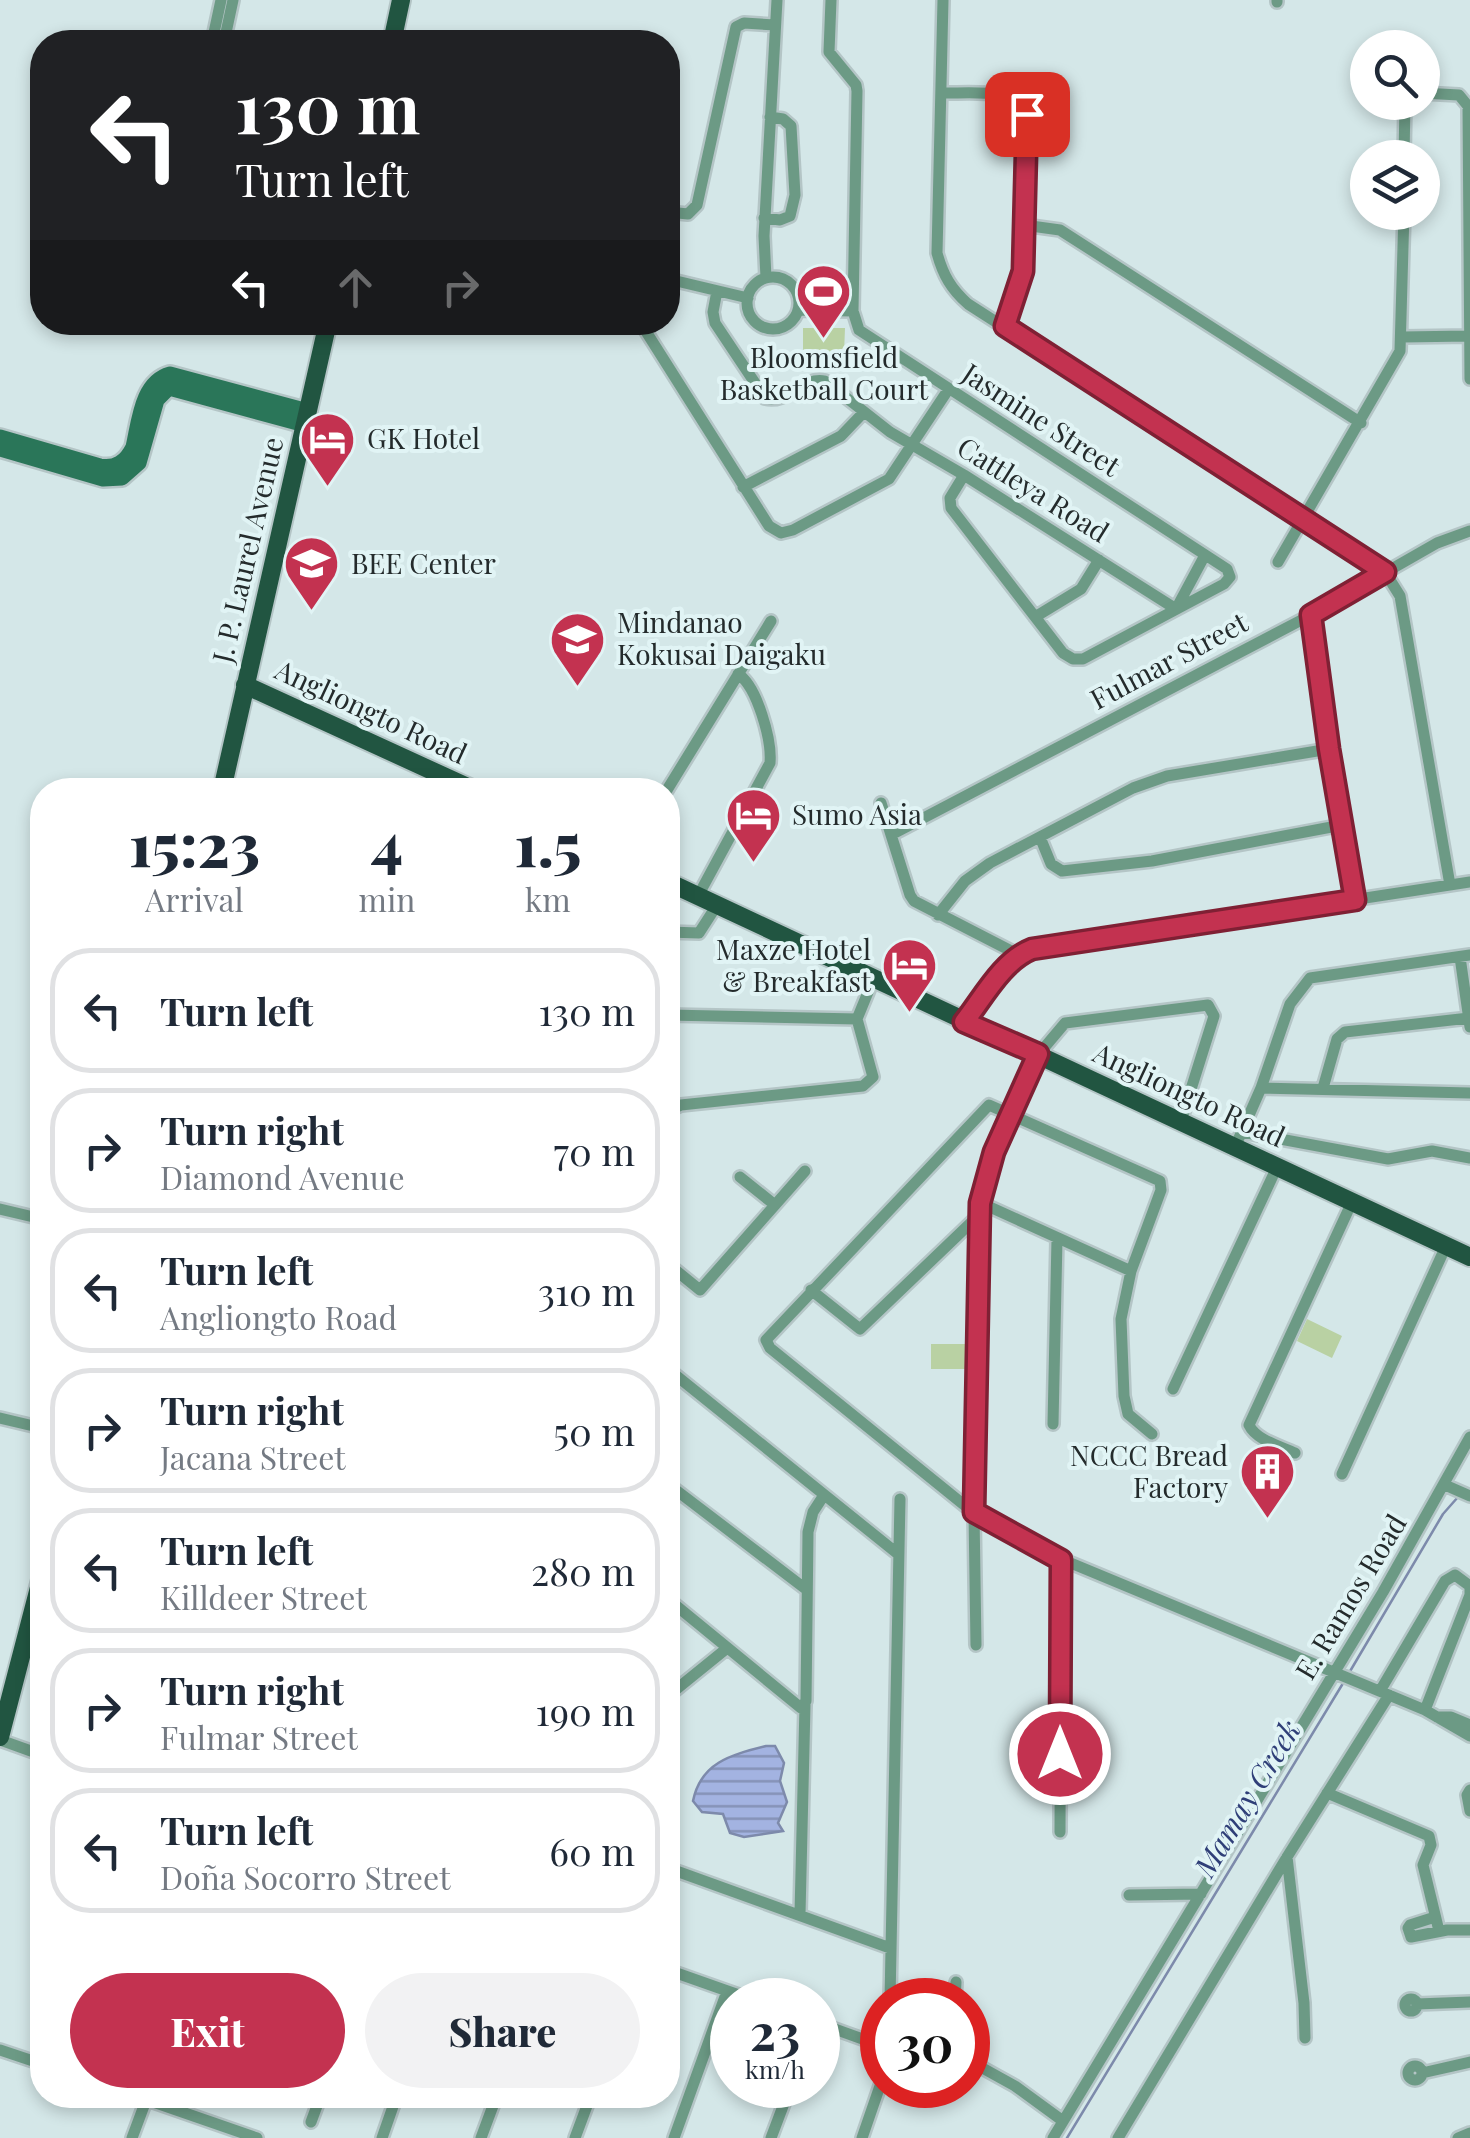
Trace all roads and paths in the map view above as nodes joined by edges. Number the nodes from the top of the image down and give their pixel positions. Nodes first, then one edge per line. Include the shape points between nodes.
1 (222, 0) edge
2 (233, 0) edge
3 (401, 0) edge
4 (777, 0) edge
5 (831, 0) edge
6 (943, 0) edge
7 (775, 25) junction
8 (215, 30) edge
9 (227, 30) edge
10 (395, 30) edge
11 (941, 93) junction
12 (1440, 94) edge
13 (770, 117) junction
14 (680, 213) edge
15 (764, 218) junction
16 (1024, 225) junction
17 (1404, 230) edge
18 (766, 278) junction
19 (680, 282) edge
20 (717, 291) junction
21 (748, 298) junction
22 (798, 310) junction
23 (853, 310) junction
24 (1005, 326) junction
25 (325, 335) edge
26 (648, 335) edge
27 (1468, 336) edge
28 (1403, 337) junction
29 (1470, 379) edge
30 (162, 383) junction
31 (948, 390) junction
32 (864, 412) junction
33 (306, 418) junction
34 (1361, 423) junction
35 (0, 437) edge
36 (912, 445) junction
37 (0, 450) edge
38 (964, 475) junction
39 (743, 487) junction
40 (1304, 518) junction
41 (1470, 531) edge
42 (1205, 555) junction
43 (1099, 560) junction
44 (1278, 562) dead end
45 (1385, 572) junction
46 (1176, 609) junction
47 (1311, 615) junction
48 (1034, 616) junction
49 (771, 621) dead end
50 (738, 674) junction
51 (246, 685) junction
52 (1329, 749) junction
53 (225, 778) edge
54 (448, 778) edge
55 (674, 778) edge
56 (881, 803) dead end
57 (1342, 826) junction
58 (891, 835) junction
59 (1040, 837) junction
60 (1470, 882) edge
61 (1450, 885) junction
62 (680, 888) edge
63 (698, 896) junction
64 (1355, 900) junction
65 (717, 906) junction
66 (938, 914) junction
67 (680, 932) edge
68 (1019, 955) junction
69 (1465, 956) edge
70 (873, 980) junction
71 (680, 1015) edge
72 (1469, 1018) edge
73 (857, 1019) junction
74 (964, 1022) junction
75 (1470, 1027) edge
76 (1038, 1054) junction
77 (1261, 1088) junction
78 (1323, 1088) junction
79 (1470, 1094) edge
80 (680, 1107) edge
81 (1010, 1112) junction
82 (1181, 1122) junction
83 (1238, 1139) junction
84 (1470, 1158) edge
85 (1277, 1167) junction
86 (804, 1171) dead end
87 (740, 1177) dead end
88 (1352, 1202) junction
89 (775, 1205) junction
90 (0, 1209) edge
91 (980, 1209) junction
92 (30, 1216) edge
93 (1057, 1239) junction
94 (1446, 1246) junction
95 (1470, 1257) edge
96 (1131, 1270) junction
97 (680, 1274) edge
98 (811, 1290) junction
99 (680, 1379) edge
100 (1174, 1389) dead end
101 (0, 1418) edge
102 (1053, 1424) dead end
103 (30, 1425) edge
104 (1152, 1434) dead end
105 (1470, 1437) edge
106 (1295, 1453) dead end
107 (1342, 1474) dead end
108 (1445, 1484) junction
109 (680, 1493) edge
110 (824, 1496) junction
111 (1470, 1496) edge
112 (900, 1499) dead end
113 (974, 1512) junction
114 (898, 1554) junction
115 (1061, 1560) junction
116 (807, 1590) junction
117 (680, 1609) edge
118 (30, 1622) edge
119 (976, 1644) dead end
120 (726, 1648) junction
121 (1343, 1676) junction
122 (680, 1686) edge
123 (1384, 1693) junction
124 (803, 1706) junction
125 (1425, 1710) junction
126 (1437, 1717) junction
127 (1470, 1725) edge
128 (0, 1736) edge
129 (1470, 1736) edge
130 (30, 1744) edge
131 (30, 1750) edge
132 (1470, 1790) edge
133 (1327, 1793) junction
134 (1470, 1811) edge
135 (1060, 1832) dead end
136 (1287, 1857) junction
137 (680, 1872) edge
138 (1201, 1894) junction
139 (1129, 1895) dead end
140 (800, 1914) junction
141 (1435, 1918) junction
142 (1469, 1930) edge
143 (1438, 1931) junction
144 (890, 1948) junction
145 (680, 1974) edge
146 (890, 1978) edge
147 (710, 1985) edge
148 (1470, 2002) edge
149 (1416, 2004) dead end
150 (710, 2038) edge
151 (1305, 2038) dead end
152 (0, 2050) edge
153 (30, 2060) edge
154 (1470, 2062) edge
155 (1422, 2072) dead end
156 (990, 2073) edge
157 (143, 2108) edge
158 (177, 2108) edge
159 (317, 2108) edge
160 (392, 2108) edge
161 (492, 2108) edge
162 (586, 2108) edge
163 (782, 2108) edge
164 (872, 2108) edge
165 (1063, 2121) junction
166 (312, 2122) dead end
167 (1470, 2133) edge
168 (132, 2138) edge
169 (257, 2138) edge
170 (382, 2138) edge
171 (481, 2138) edge
172 (575, 2138) edge
173 (674, 2138) edge
174 (770, 2138) edge
175 (862, 2138) edge
176 (1053, 2138) edge
177 (1118, 2138) edge
178 (1458, 2138) edge

1 - 8 street
2 - 9 street
3 - 10 main road
4 - 7 street
5 - 23 street via 829,52 857,91
6 - 11 street
7 - 13 street
7 - 14 street via 736,27 697,206
11 - 16 street via 1001,95 1024,104
11 - 24 street via 942,272 968,304
12 - 27 street via 1460,95 1468,106
13 - 15 street
13 - 15 street via 792,126 796,195 790,216
15 - 18 street
16 - 24 street via 1023,271
16 - 34 street via 1060,230
17 - 28 street
18 - 21 street
18 - 22 street via 789,283
19 - 20 street
20 - 21 street
20 - 32 street, Cattleya Road via 715,323 762,396 778,399 820,379
21 - 22 street via 751,317 768,328 789,323
22 - 23 street
23 - 31 street, Jasmine Street via 864,335
24 - 40 street
25 - 33 main road, J. P. Laurel Avenue
26 - 39 street
27 - 28 street
27 - 29 street
28 - 34 street
30 - 33 street via 184,376
30 - 35 street via 146,396 133,448 115,466
30 - 37 street via 139,463 122,478 103,479
31 - 36 street
31 - 42 street, Jasmine Street
32 - 36 street, Cattleya Road
32 - 39 street via 841,436
33 - 51 main road, J. P. Laurel Avenue
34 - 40 street
36 - 38 street, Cattleya Road
36 - 39 street via 884,483 793,530 776,532
38 - 43 street, Cattleya Road
38 - 48 street via 951,508
40 - 44 street
40 - 45 street
41 - 45 street, Fulmar Street
42 - 46 street
42 - 46 street, Jasmine Street via 1230,574 1226,582
43 - 46 street, Cattleya Road
43 - 48 street via 1081,589
45 - 47 street, Fulmar Street
45 - 61 street via 1400,596
46 - 48 street via 1078,660 1063,653
47 - 52 street
47 - 58 street, Fulmar Street
49 - 50 street
50 - 55 street
50 - 63 street via 752,687 770,763
51 - 53 main road, J. P. Laurel Avenue
51 - 54 main road, Angliongto Road
52 - 57 street
52 - 59 street via 1167,776
56 - 58 street
57 - 59 street via 1062,871 1051,864
57 - 64 street
58 - 66 street via 910,895
59 - 66 street via 965,881
60 - 61 street
61 - 64 street
62 - 63 main road, Angliongto Road
63 - 65 main road, Angliongto Road
64 - 68 street
65 - 67 street via 699,933
65 - 70 main road, Angliongto Road
66 - 68 street
68 - 74 street
69 - 72 street
69 - 77 street via 1310,978 1290,1004
70 - 73 street
70 - 74 main road, Angliongto Road
71 - 73 street
72 - 75 street
72 - 78 street via 1345,1032
73 - 80 street via 872,1076 864,1086
74 - 76 main road, Angliongto Road
76 - 81 street
76 - 82 main road, Angliongto Road
76 - 82 street via 1057,1029 1074,1020 1208,1005 1214,1016
77 - 78 street
77 - 83 street
78 - 79 street
81 - 91 street
81 - 96 street via 1160,1181
81 - 98 street via 983,1107
82 - 83 main road, Angliongto Road
83 - 84 street via 1388,1158 1422,1151
83 - 85 main road, Angliongto Road
85 - 88 main road, Angliongto Road
85 - 100 street
86 - 89 street
87 - 89 street
88 - 94 main road, Angliongto Road
88 - 106 street via 1249,1428
89 - 97 street via 700,1290
90 - 92 street
91 - 93 street
91 - 98 street via 860,1330
91 - 113 street
93 - 96 street
93 - 102 street
94 - 95 main road, Angliongto Road
94 - 107 street
96 - 104 street via 1121,1318 1124,1396 1133,1422
98 - 113 street via 768,1335 770,1348
99 - 110 street
101 - 103 street
105 - 108 street, E. Ramos Road
108 - 111 street
108 - 121 street, E. Ramos Road
109 - 116 street
110 - 114 street
110 - 116 street via 809,1523
112 - 114 street
113 - 115 street
113 - 119 street
114 - 144 street
115 - 121 street
115 - 135 street
116 - 124 street
117 - 120 street
118 - 128 main road
120 - 122 street
120 - 124 street
121 - 123 street
121 - 138 street, E. Ramos Road
123 - 125 street
123 - 125 street via 1445,1581 1455,1575 1470,1586 1470,1595
123 - 133 street
124 - 140 street
125 - 126 street
126 - 127 street
126 - 129 street
128 - 130 street
128 - 131 street
132 - 134 street
133 - 136 street
133 - 141 street via 1429,1836 1423,1865
136 - 151 street
136 - 177 street
137 - 140 street
138 - 139 street
138 - 165 street, E. Ramos Road
140 - 144 street
141 - 143 street
141 - 143 street via 1410,1925 1408,1933 1416,1938
142 - 143 street
144 - 146 street
145 - 147 street
148 - 149 street
150 - 173 street
152 - 153 street
154 - 155 street
156 - 165 street
157 - 168 street
158 - 169 street
159 - 166 street
160 - 170 street
161 - 171 street
162 - 172 street
163 - 174 street
164 - 175 street
165 - 176 street, E. Ramos Road
167 - 178 street

